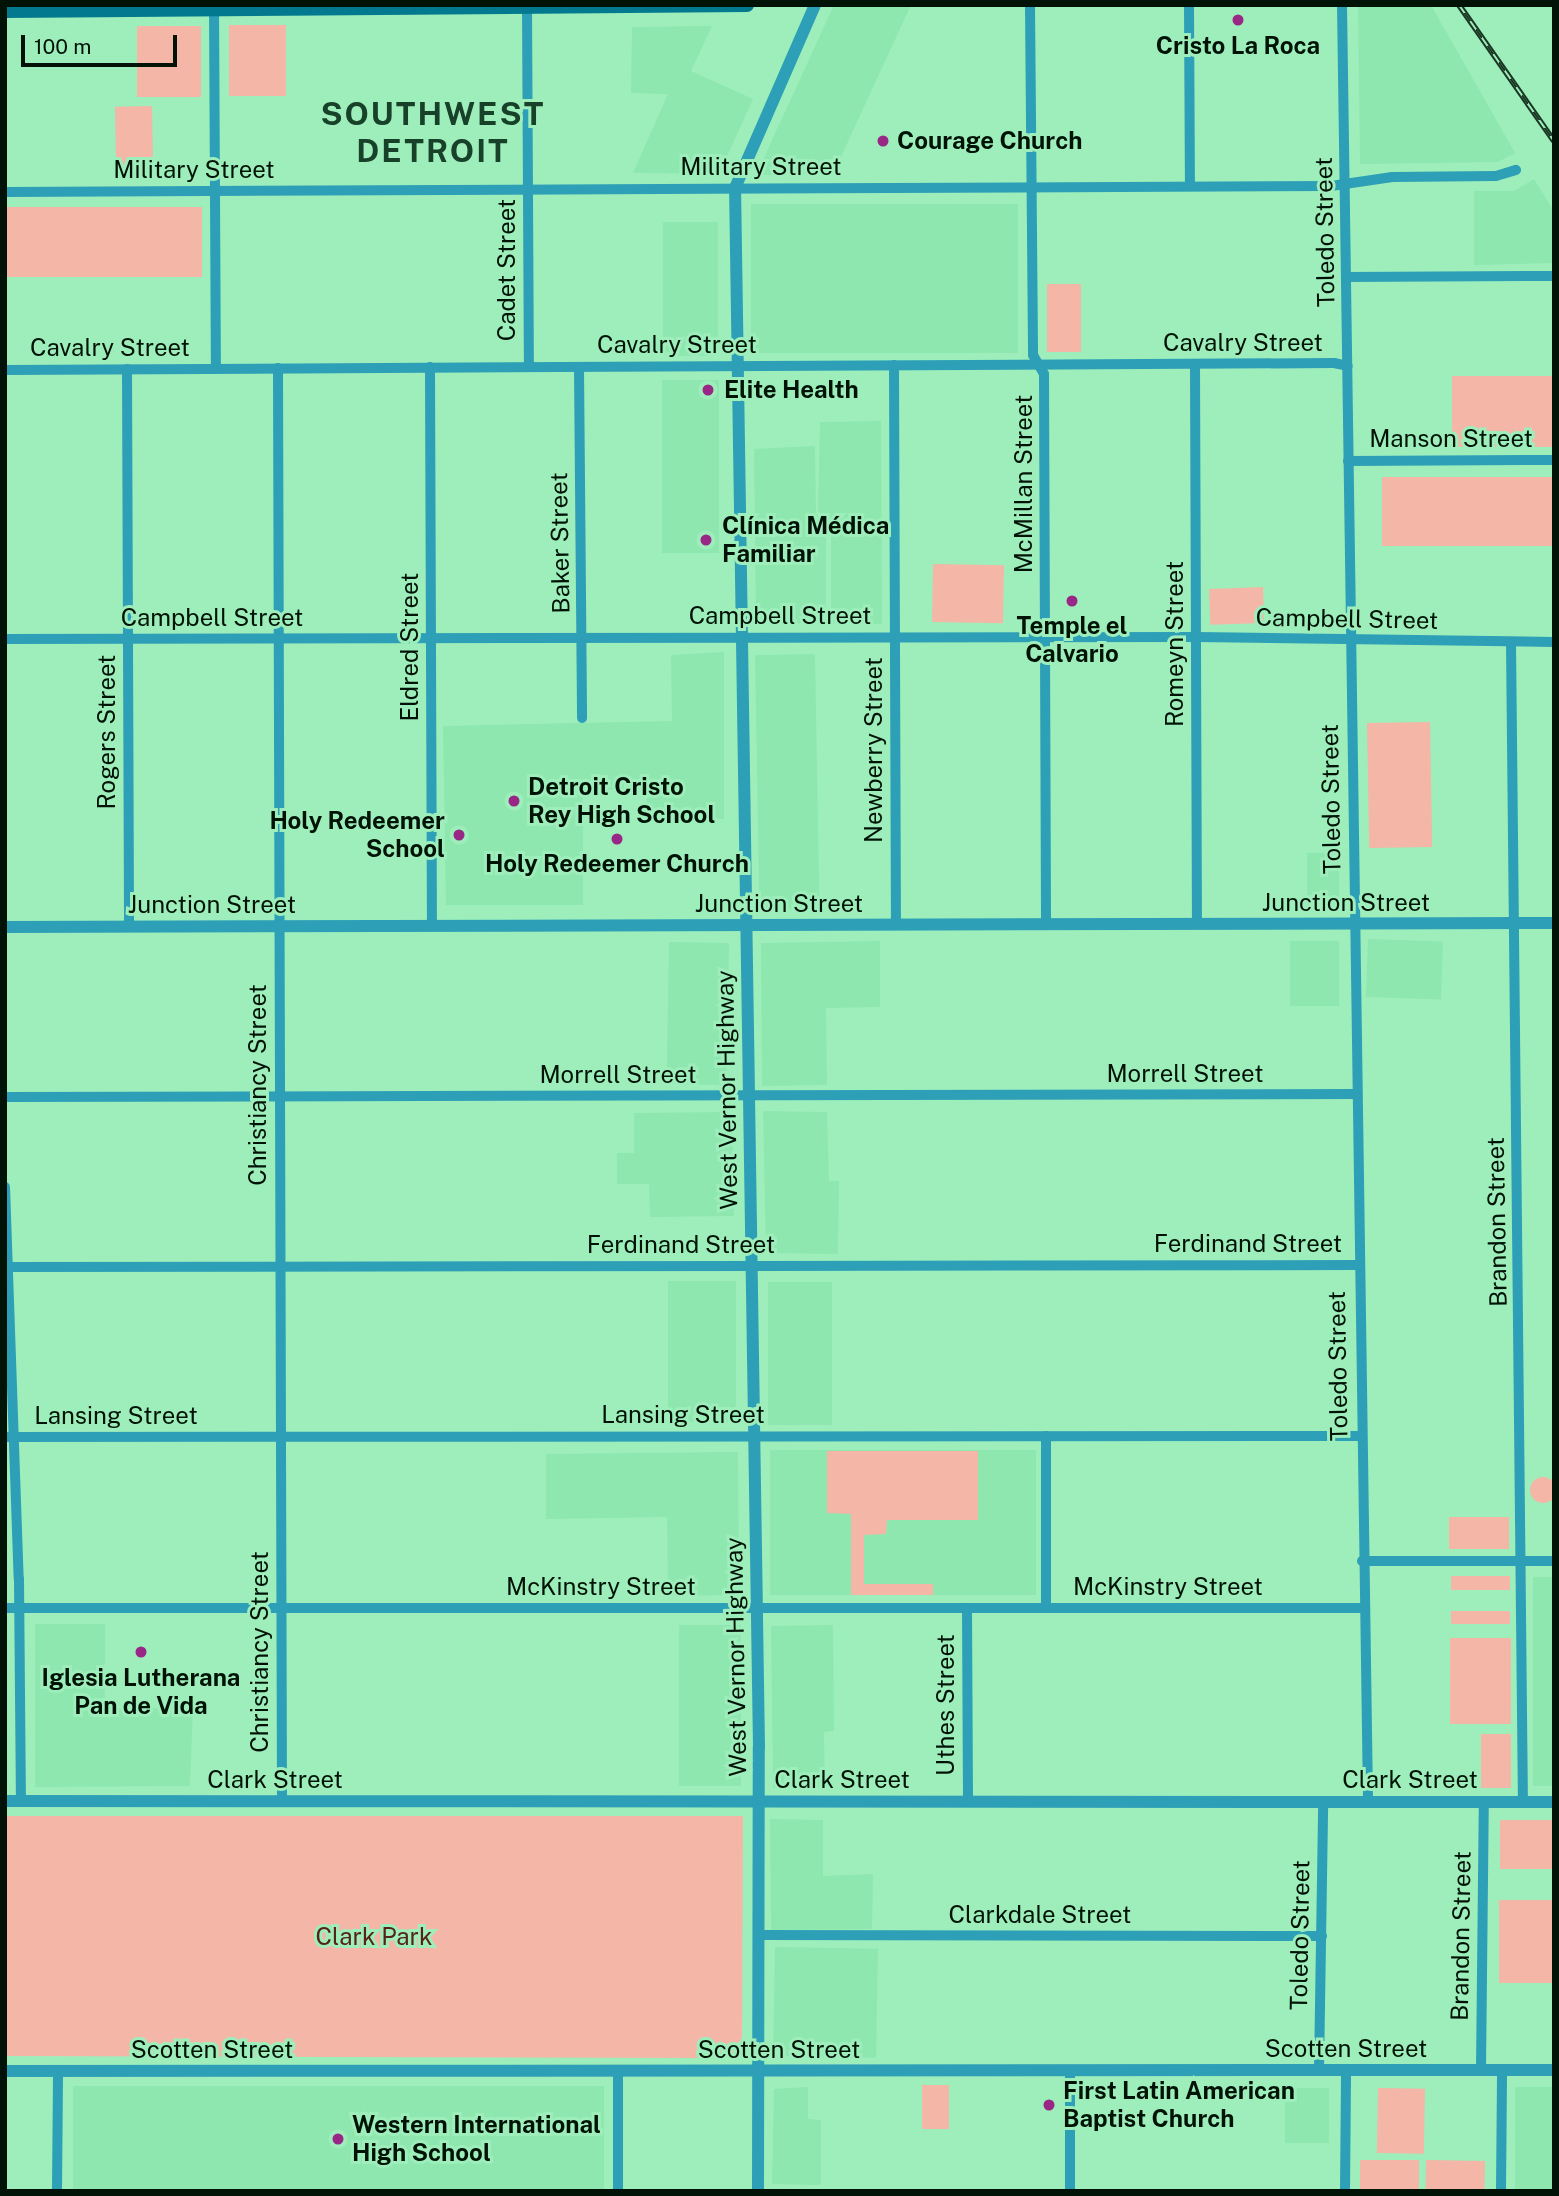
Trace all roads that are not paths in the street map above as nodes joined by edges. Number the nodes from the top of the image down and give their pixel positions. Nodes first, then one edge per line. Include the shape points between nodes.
1 (747, 5) edge
2 (815, 5) edge
3 (1030, 5) edge
4 (1189, 5) edge
5 (1342, 5) edge
6 (527, 7) edge
7 (214, 8) edge
8 (5, 11) edge
9 (1516, 170) dead end
10 (1345, 181) junction
11 (1190, 186) junction
12 (1032, 187) junction
13 (735, 188) junction
14 (528, 190) junction
15 (215, 191) junction
16 (5, 192) edge
17 (1554, 276) edge
18 (1346, 277) junction
19 (1195, 364) junction
20 (894, 365) junction
21 (1039, 365) junction
22 (579, 366) junction
23 (737, 366) junction
24 (1348, 366) junction
25 (430, 367) junction
26 (529, 367) junction
27 (278, 368) junction
28 (127, 369) junction
29 (216, 369) junction
30 (5, 370) edge
31 (1554, 460) edge
32 (1348, 461) junction
33 (740, 637) junction
34 (1046, 637) junction
35 (1196, 637) junction
36 (431, 638) junction
37 (582, 638) junction
38 (895, 638) junction
39 (5, 639) edge
40 (128, 639) junction
41 (279, 639) junction
42 (1350, 641) junction
43 (1554, 642) edge
44 (1511, 643) junction
45 (582, 718) dead end
46 (1515, 923) junction
47 (1554, 923) edge
48 (1197, 924) junction
49 (1354, 924) junction
50 (745, 925) junction
51 (896, 925) junction
52 (1046, 925) junction
53 (129, 926) junction
54 (280, 926) junction
55 (432, 926) junction
56 (5, 927) edge
57 (1356, 1094) junction
58 (279, 1096) junction
59 (748, 1096) junction
60 (5, 1097) edge
61 (5, 1187) edge
62 (1358, 1265) junction
63 (279, 1266) junction
64 (751, 1266) junction
65 (7, 1267) edge
66 (754, 1436) junction
67 (1046, 1436) junction
68 (1360, 1436) junction
69 (10, 1437) edge
70 (280, 1437) junction
71 (1362, 1561) junction
72 (1521, 1561) junction
73 (1554, 1561) edge
74 (5, 1608) edge
75 (19, 1608) junction
76 (281, 1608) junction
77 (757, 1608) junction
78 (967, 1608) junction
79 (1046, 1608) junction
80 (1365, 1608) junction
81 (5, 1801) edge
82 (21, 1801) junction
83 (282, 1801) junction
84 (759, 1801) junction
85 (968, 1801) junction
86 (1323, 1801) junction
87 (1368, 1801) junction
88 (1523, 1801) junction
89 (1554, 1801) edge
90 (1484, 1802) junction
91 (759, 1936) junction
92 (1322, 1936) junction
93 (1070, 2070) junction
94 (1319, 2070) junction
95 (1346, 2070) junction
96 (1481, 2070) junction
97 (1502, 2070) junction
98 (1554, 2070) edge
99 (5, 2071) edge
100 (58, 2071) junction
101 (618, 2071) junction
102 (759, 2071) junction
103 (57, 2191) edge
104 (618, 2191) edge
105 (758, 2191) edge
106 (1070, 2191) edge
107 (1345, 2191) edge
108 (1501, 2191) edge

1 - 6 main road
2 - 13 street, West Vernor Highway
3 - 12 street, McMillan Street
4 - 11 street
5 - 10 street, Toledo Street
6 - 7 main road
6 - 14 street, Cadet Street
7 - 8 main road
7 - 15 street
9 - 10 street, Military Street via 1496,176
10 - 11 street, Military Street via 1331,186
10 - 18 street, Toledo Street
11 - 12 street, Military Street
12 - 13 street, Military Street
12 - 21 street, McMillan Street via 1034,355
13 - 14 street, Military Street
13 - 23 street, West Vernor Highway
14 - 15 street, Military Street
14 - 26 street, Cadet Street
15 - 16 street, Military Street
15 - 29 street
17 - 18 street
18 - 24 street, Toledo Street
19 - 21 street, Cavalry Street
19 - 24 street, Cavalry Street
19 - 35 street, Romeyn Street
20 - 21 street, Cavalry Street
20 - 23 street, Cavalry Street
20 - 38 street, Newberry Street
21 - 34 street, McMillan Street via 1044,374
22 - 23 street, Cavalry Street
22 - 26 street, Cavalry Street
22 - 37 street, Baker Street
23 - 33 street, West Vernor Highway
24 - 32 street, Toledo Street
25 - 26 street, Cavalry Street
25 - 27 street, Cavalry Street
25 - 36 street, Eldred Street
27 - 29 street, Cavalry Street
27 - 41 street, Christiancy Street
28 - 29 street, Cavalry Street
28 - 30 street, Cavalry Street
28 - 40 street, Rogers Street
31 - 32 street, Manson Street
32 - 42 street, Toledo Street
33 - 37 street, Campbell Street
33 - 38 street, Campbell Street
33 - 50 street, West Vernor Highway
34 - 35 street, Campbell Street
34 - 38 street, Campbell Street
34 - 52 street, McMillan Street
35 - 42 street, Campbell Street
35 - 48 street, Romeyn Street
36 - 37 street, Campbell Street
36 - 41 street, Campbell Street
36 - 55 street, Eldred Street
37 - 45 street, Baker Street
38 - 51 street, Newberry Street
39 - 40 street, Campbell Street
40 - 41 street, Campbell Street
40 - 53 street, Rogers Street
41 - 54 street, Christiancy Street
42 - 44 street, Campbell Street
42 - 49 street, Toledo Street
43 - 44 street, Campbell Street
44 - 46 street, Brandon Street
46 - 47 street, Junction Street
46 - 49 street, Junction Street
46 - 72 street, Brandon Street
48 - 49 street, Junction Street
48 - 52 street, Junction Street
49 - 57 street, Toledo Street
50 - 51 street, Junction Street
50 - 55 street, Junction Street
50 - 59 street, West Vernor Highway
51 - 52 street, Junction Street
53 - 54 street, Junction Street
53 - 56 street, Junction Street
54 - 55 street, Junction Street
54 - 58 street, Christiancy Street
57 - 59 street, Morrell Street
57 - 62 street, Toledo Street
58 - 59 street, Morrell Street
58 - 60 street, Morrell Street
58 - 63 street, Christiancy Street
59 - 64 street, West Vernor Highway
61 - 65 street
62 - 64 street, Ferdinand Street
62 - 68 street, Toledo Street
63 - 64 street, Ferdinand Street
63 - 65 street, Ferdinand Street
63 - 70 street, Christiancy Street
64 - 66 street, West Vernor Highway
65 - 69 street
66 - 67 street, Lansing Street
66 - 70 street, Lansing Street
66 - 77 street, West Vernor Highway
67 - 68 street, Lansing Street
67 - 79 street
68 - 71 street, Toledo Street
69 - 70 street, Lansing Street
69 - 75 street
70 - 76 street, Christiancy Street
71 - 72 street
71 - 80 street, Toledo Street
72 - 73 street
72 - 88 street, Brandon Street
74 - 75 street, McKinstry Street
75 - 76 street, McKinstry Street
75 - 82 street
76 - 77 street, McKinstry Street
76 - 83 street, Christiancy Street
77 - 78 street, McKinstry Street
77 - 84 street, West Vernor Highway
78 - 79 street, McKinstry Street
78 - 85 street, Uthes Street
79 - 80 street, McKinstry Street
80 - 87 street, Toledo Street
81 - 82 street, Clark Street
82 - 83 street, Clark Street
83 - 84 street, Clark Street
84 - 85 street, Clark Street
84 - 91 street, West Vernor Highway
85 - 86 street, Clark Street
86 - 87 street, Clark Street
86 - 92 street, Toledo Street
87 - 90 street, Clark Street
88 - 89 street, Clark Street
88 - 90 street, Clark Street
90 - 96 street, Brandon Street
91 - 92 street, Clarkdale Street
91 - 102 street, West Vernor Highway
92 - 94 street, Toledo Street
93 - 94 street, Scotten Street
93 - 102 street, Scotten Street
93 - 106 street
94 - 95 street, Scotten Street
95 - 96 street, Scotten Street
95 - 107 street
96 - 97 street, Scotten Street
97 - 98 street, Scotten Street
97 - 108 street
99 - 100 street, Scotten Street
100 - 101 street, Scotten Street
100 - 103 street
101 - 102 street, Scotten Street
101 - 104 street
102 - 105 street, West Vernor Highway

